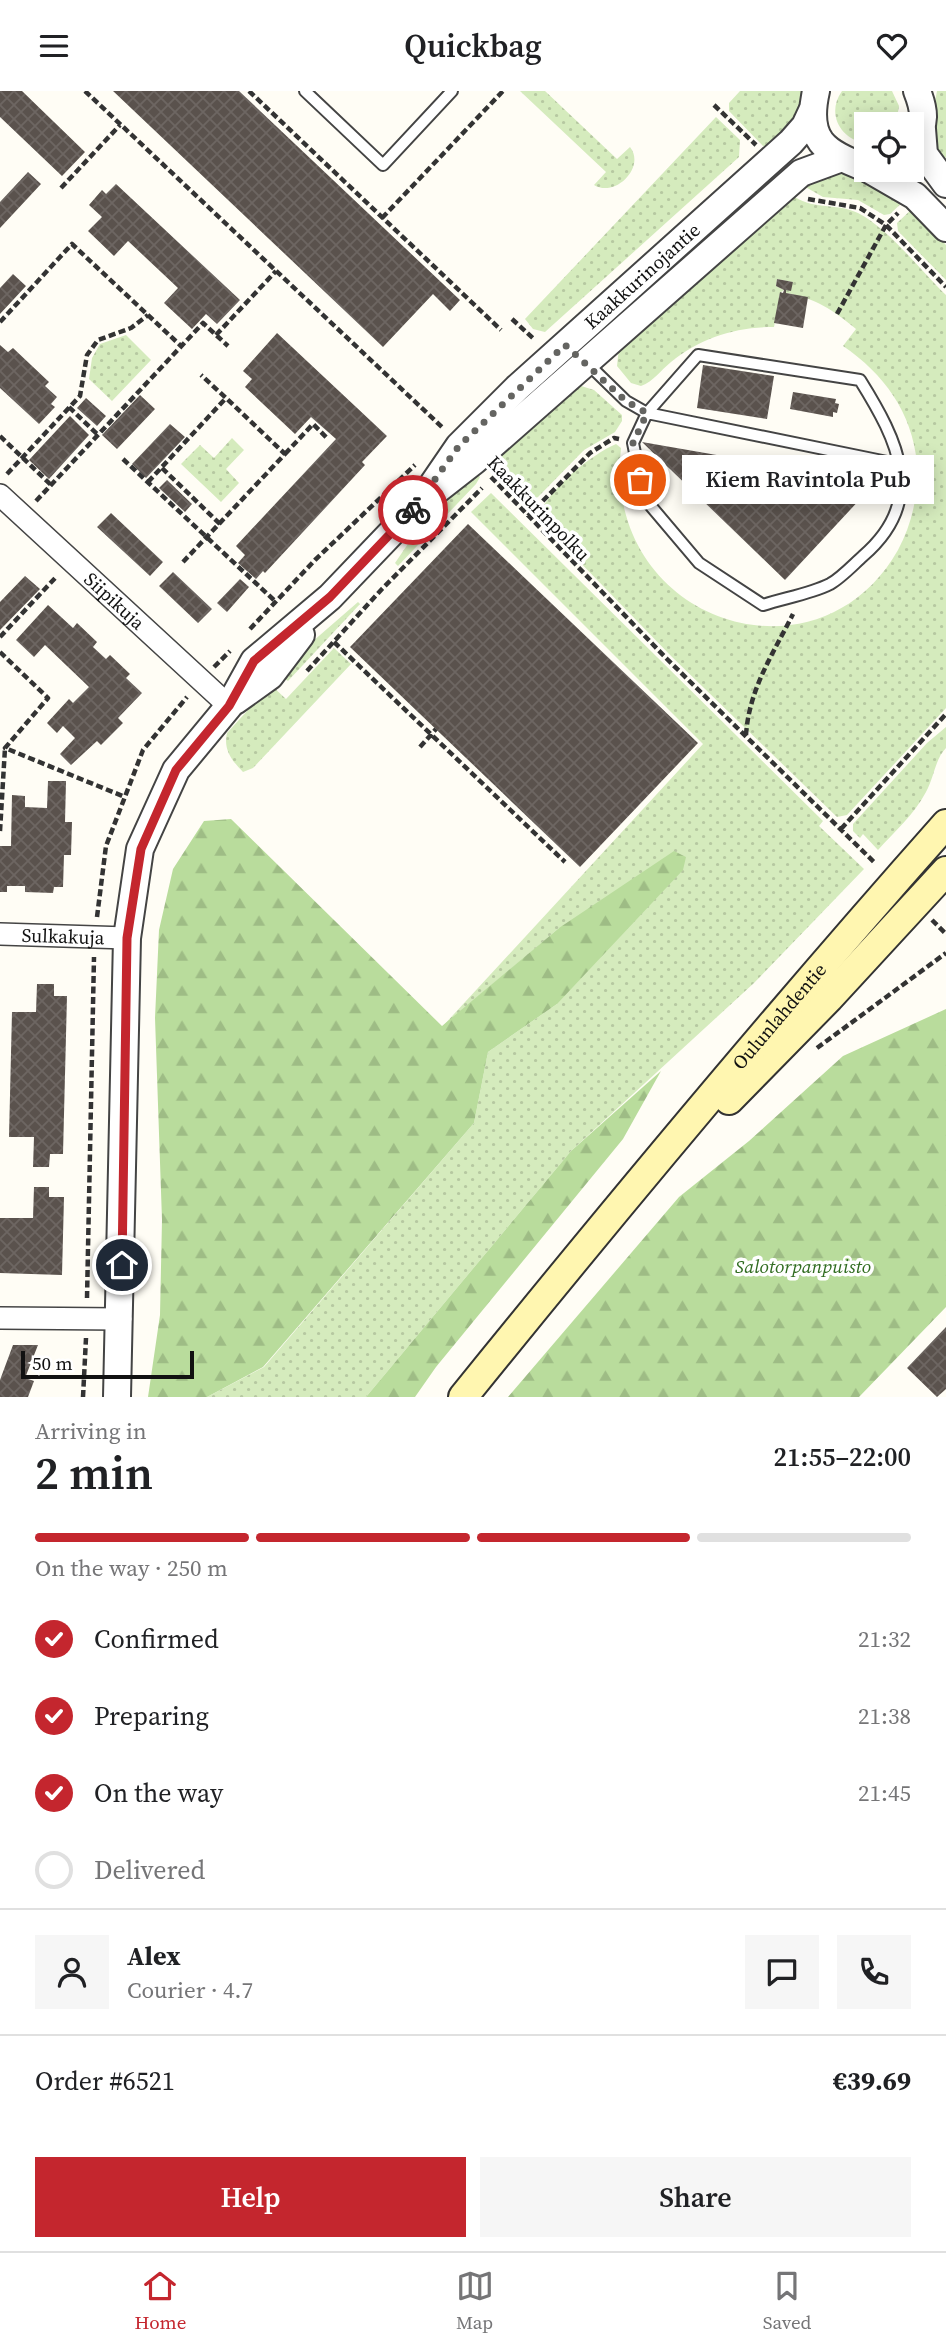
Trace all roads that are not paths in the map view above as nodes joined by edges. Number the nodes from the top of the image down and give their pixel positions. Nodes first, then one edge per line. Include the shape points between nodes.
1 (305, 91) edge
2 (452, 91) edge
3 (921, 94) edge
4 (814, 101) edge
5 (924, 119) edge
6 (924, 154) edge
7 (839, 159) junction
8 (854, 164) edge
9 (891, 182) edge
10 (946, 184) edge
11 (946, 228) edge
12 (553, 345) junction
13 (586, 363) junction
14 (647, 413) junction
15 (467, 454) junction
16 (902, 465) junction
17 (0, 495) edge
18 (229, 706) junction
19 (946, 824) edge
20 (946, 871) edge
21 (0, 934) edge
22 (127, 938) junction
23 (614, 1211) junction
24 (0, 1318) edge
25 (121, 1319) junction
26 (117, 1397) edge
27 (463, 1397) edge

1 - 2 lane via 383,165
3 - 5 street
4 - 7 street via 815,130
4 - 12 street, Kaakkurinojantie via 805,126 791,142
6 - 10 street
7 - 8 street
7 - 13 street, Kaakkurinojantie via 801,173
9 - 11 street via 915,196
12 - 13 lane
12 - 15 street, Kaakkurinojantie
13 - 14 lane via 626,401
13 - 15 street, Kaakkurinojantie
14 - 16 lane
14 - 16 lane via 698,355 860,380 885,420
14 - 16 lane via 633,443 644,498 699,563 763,605 831,583 885,538 901,492
15 - 18 street, Kaakkurinojantie via 330,597 254,661
17 - 18 street, Siipikuja
18 - 22 street, Kaakkurinojantie via 176,770 145,838
19 - 23 main road, Oulunlahdentie
20 - 23 main road, Oulunlahdentie via 699,1131
21 - 22 street, Sulkakuja
22 - 25 street, Kaakkurinojantie
23 - 27 main road, Oulunlahdentie
24 - 25 street
25 - 26 street, Kaakkurinojantie

